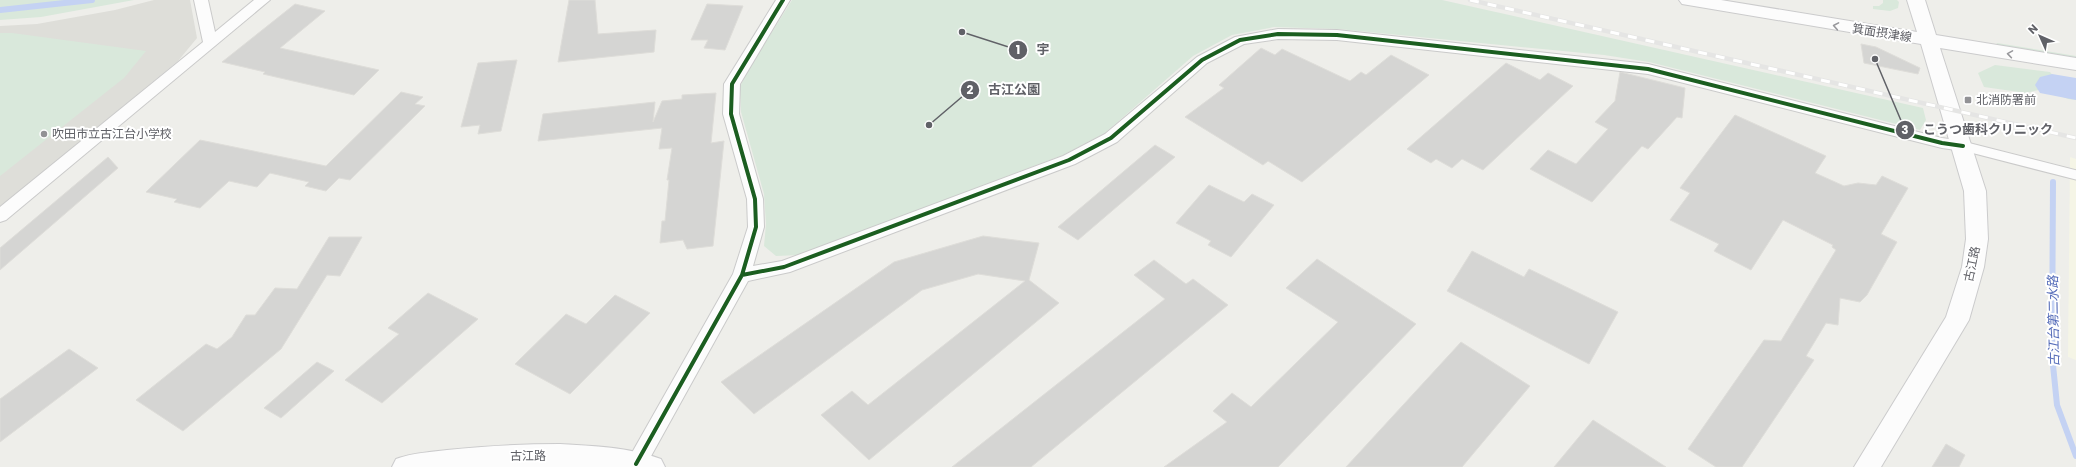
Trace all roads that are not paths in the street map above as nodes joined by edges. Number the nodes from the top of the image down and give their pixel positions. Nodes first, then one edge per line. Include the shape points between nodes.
1 (201, 0) edge
2 (263, 0) edge
3 (783, 0) edge
4 (1688, 0) edge
5 (1759, 0) edge
6 (1916, 0) edge
7 (1927, 34) junction
8 (210, 42) junction
9 (2076, 50) edge
10 (2076, 64) edge
11 (1963, 146) junction
12 (2076, 175) edge
13 (0, 216) edge
14 (742, 275) junction
15 (644, 465) edge
16 (405, 467) edge
17 (1867, 467) edge

1 - 8 street
2 - 8 street
3 - 14 street via 732,84 732,114 755,199 756,227
7 -> 4 street, 箕面摂津線
5 - 7 street, 箕面摂津線
6 - 7 street, 古江路
7 - 9 street, 箕面摂津線
10 -> 7 street, 箕面摂津線
7 - 11 street, 古江路
8 - 13 street
11 - 12 lane
11 - 14 street via 1648,69 1337,35 1278,34 1240,40 1202,60 1111,138 1069,160 784,267
11 - 17 street, 古江路 via 1975,191 1977,232 1973,267 1966,294 1957,320
14 - 15 street
15 - 16 street, 古江路 via 570,456 485,456

